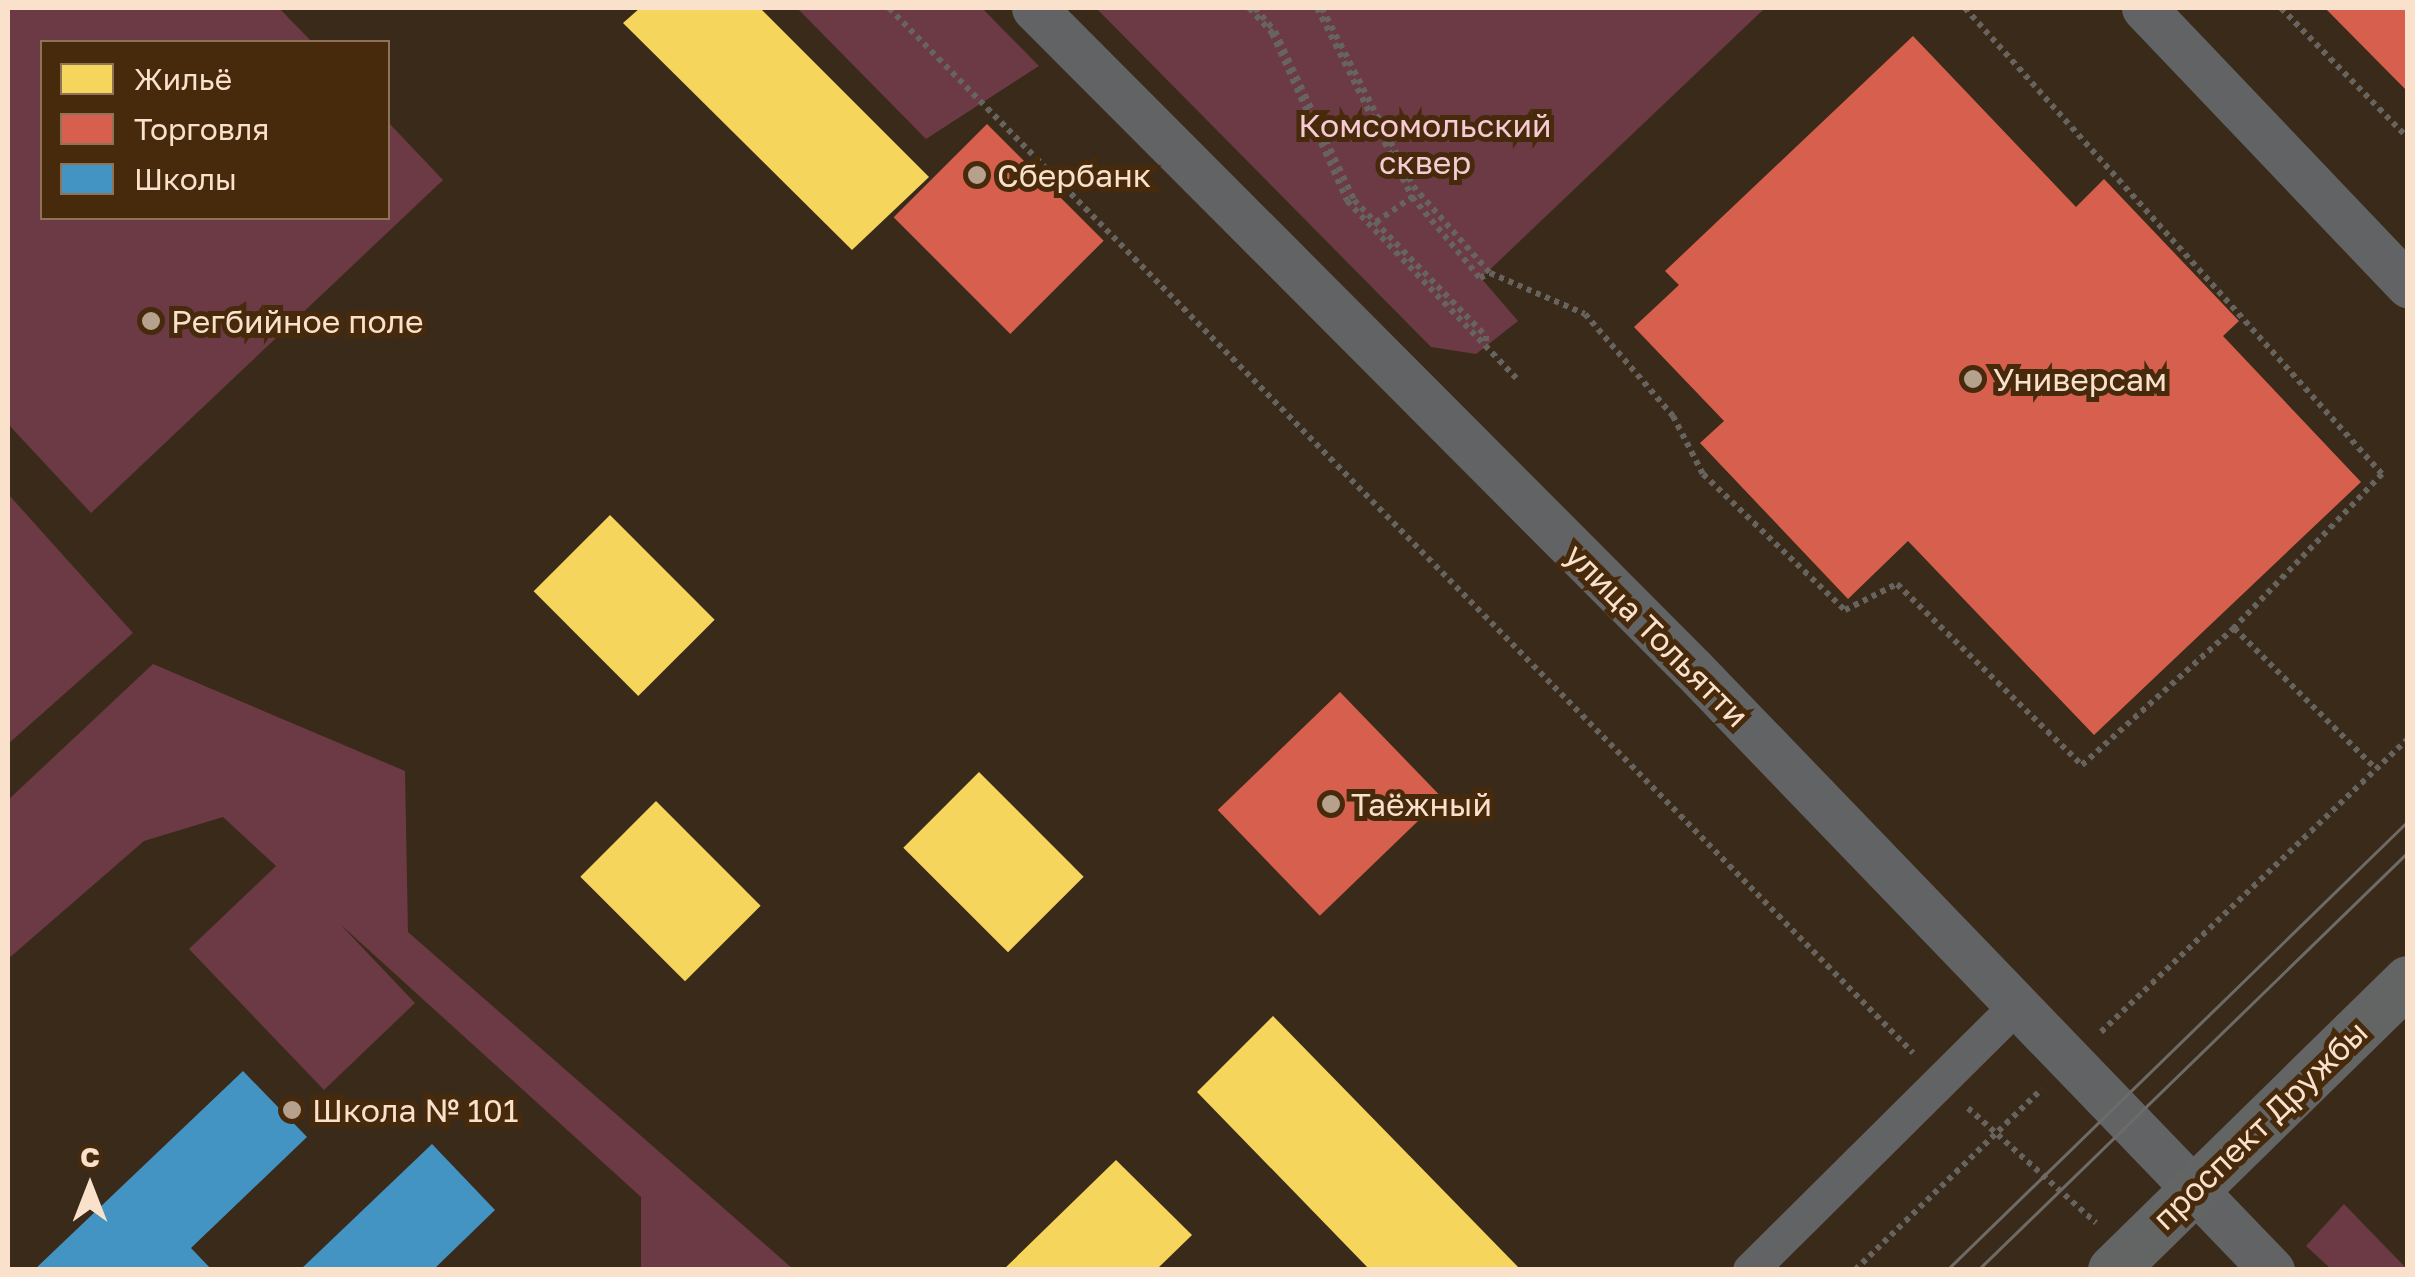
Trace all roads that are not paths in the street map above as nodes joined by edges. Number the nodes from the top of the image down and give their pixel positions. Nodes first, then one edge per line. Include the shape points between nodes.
1 (1034, 8) edge
2 (2144, 8) edge
3 (2408, 285) edge
4 (2408, 982) edge
5 (2016, 1005) junction
6 (2194, 1190) junction
7 (2122, 1261) edge
8 (1750, 1270) edge
9 (2272, 1270) edge

1 - 5 street, улица Тольятти via 1692,668
2 - 3 street
4 - 6 main road, проспект Дружбы
5 - 6 street, улица Тольятти
5 - 8 street
6 - 7 main road, проспект Дружбы
6 - 9 street, улица Тольятти

